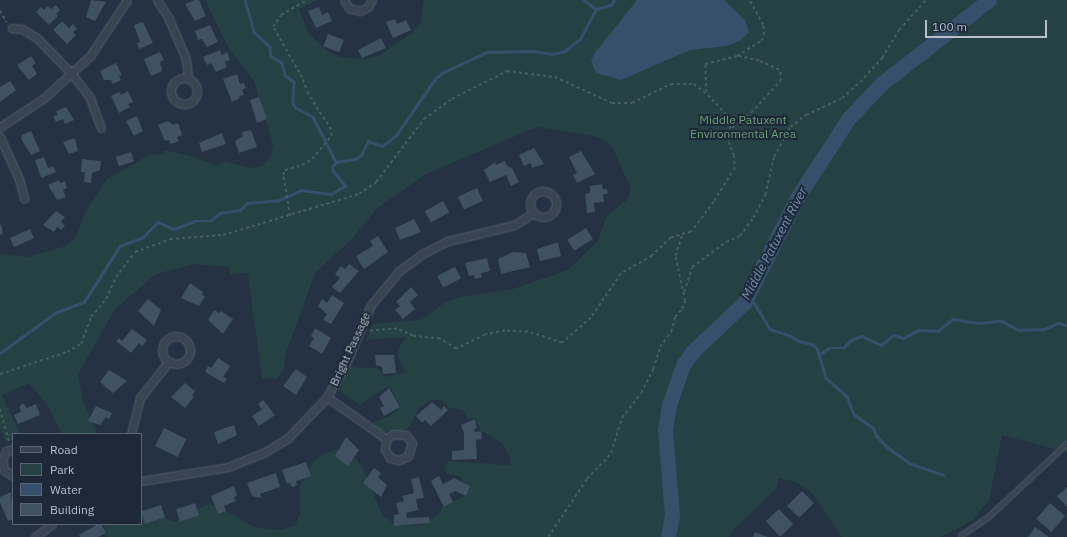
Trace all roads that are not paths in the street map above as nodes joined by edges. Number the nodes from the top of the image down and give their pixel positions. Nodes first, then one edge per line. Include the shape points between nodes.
1 (127, 0) edge
2 (157, 0) edge
3 (344, 0) edge
4 (372, 0) edge
5 (12, 28) road end
6 (72, 74) junction
7 (188, 78) dead end
8 (0, 127) edge
9 (101, 128) dead end
10 (0, 137) edge
11 (24, 198) dead end
12 (533, 213) dead end
13 (168, 361) dead end
14 (327, 397) junction
15 (131, 433) edge
16 (386, 439) dead end
17 (1067, 444) edge
18 (12, 449) edge
19 (12, 475) edge
20 (142, 481) edge
21 (51, 525) edge
22 (961, 536) dead end
23 (35, 537) edge

1 - 6 street via 104,38
2 - 7 street via 186,59
3 - 4 street via 349,8 360,11 368,7
5 - 6 street via 22,29 37,38
6 - 8 street via 28,110
6 - 9 street via 90,98
10 - 11 street via 19,179
12 - 14 street, Bright Passage via 514,225 448,241 411,262 380,292
13 - 15 street via 140,398
14 - 16 street
14 - 20 street, Bright Passage via 288,438 254,458 214,471
17 - 22 lane via 989,517
18 - 19 street via 3,455 2,460 4,470
21 - 23 street

